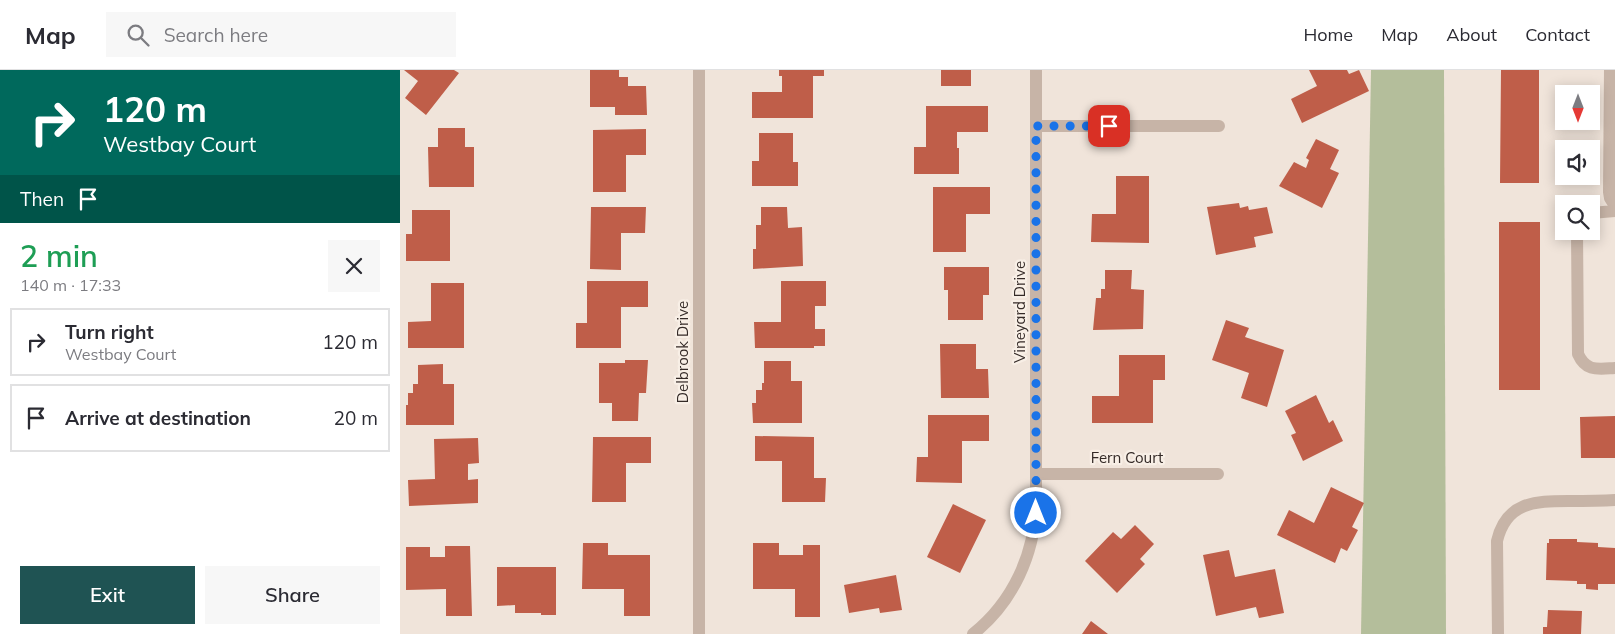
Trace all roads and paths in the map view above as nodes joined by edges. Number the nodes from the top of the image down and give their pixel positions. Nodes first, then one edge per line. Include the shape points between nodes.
1 (699, 70) edge
2 (1036, 70) edge
3 (1610, 70) edge
4 (1036, 126) junction
5 (1219, 126) dead end
6 (1615, 206) edge
7 (1615, 211) edge
8 (1600, 212) edge
9 (1577, 240) edge
10 (1615, 368) edge
11 (1036, 474) junction
12 (1218, 474) dead end
13 (1615, 500) edge
14 (699, 634) edge
15 (973, 634) edge
16 (1498, 634) edge

1 - 14 street, Delbrook Drive
2 - 4 street, Vineyard Drive
3 - 6 street via 1609,192
4 - 5 street
4 - 11 street, Vineyard Drive
7 - 8 street
9 - 10 street via 1578,354 1596,370
11 - 12 street, Fern Court
11 - 15 street, Vineyard Drive via 1036,513 1028,554 1005,600 986,624
13 - 16 street via 1542,501 1521,507 1510,516 1498,540

